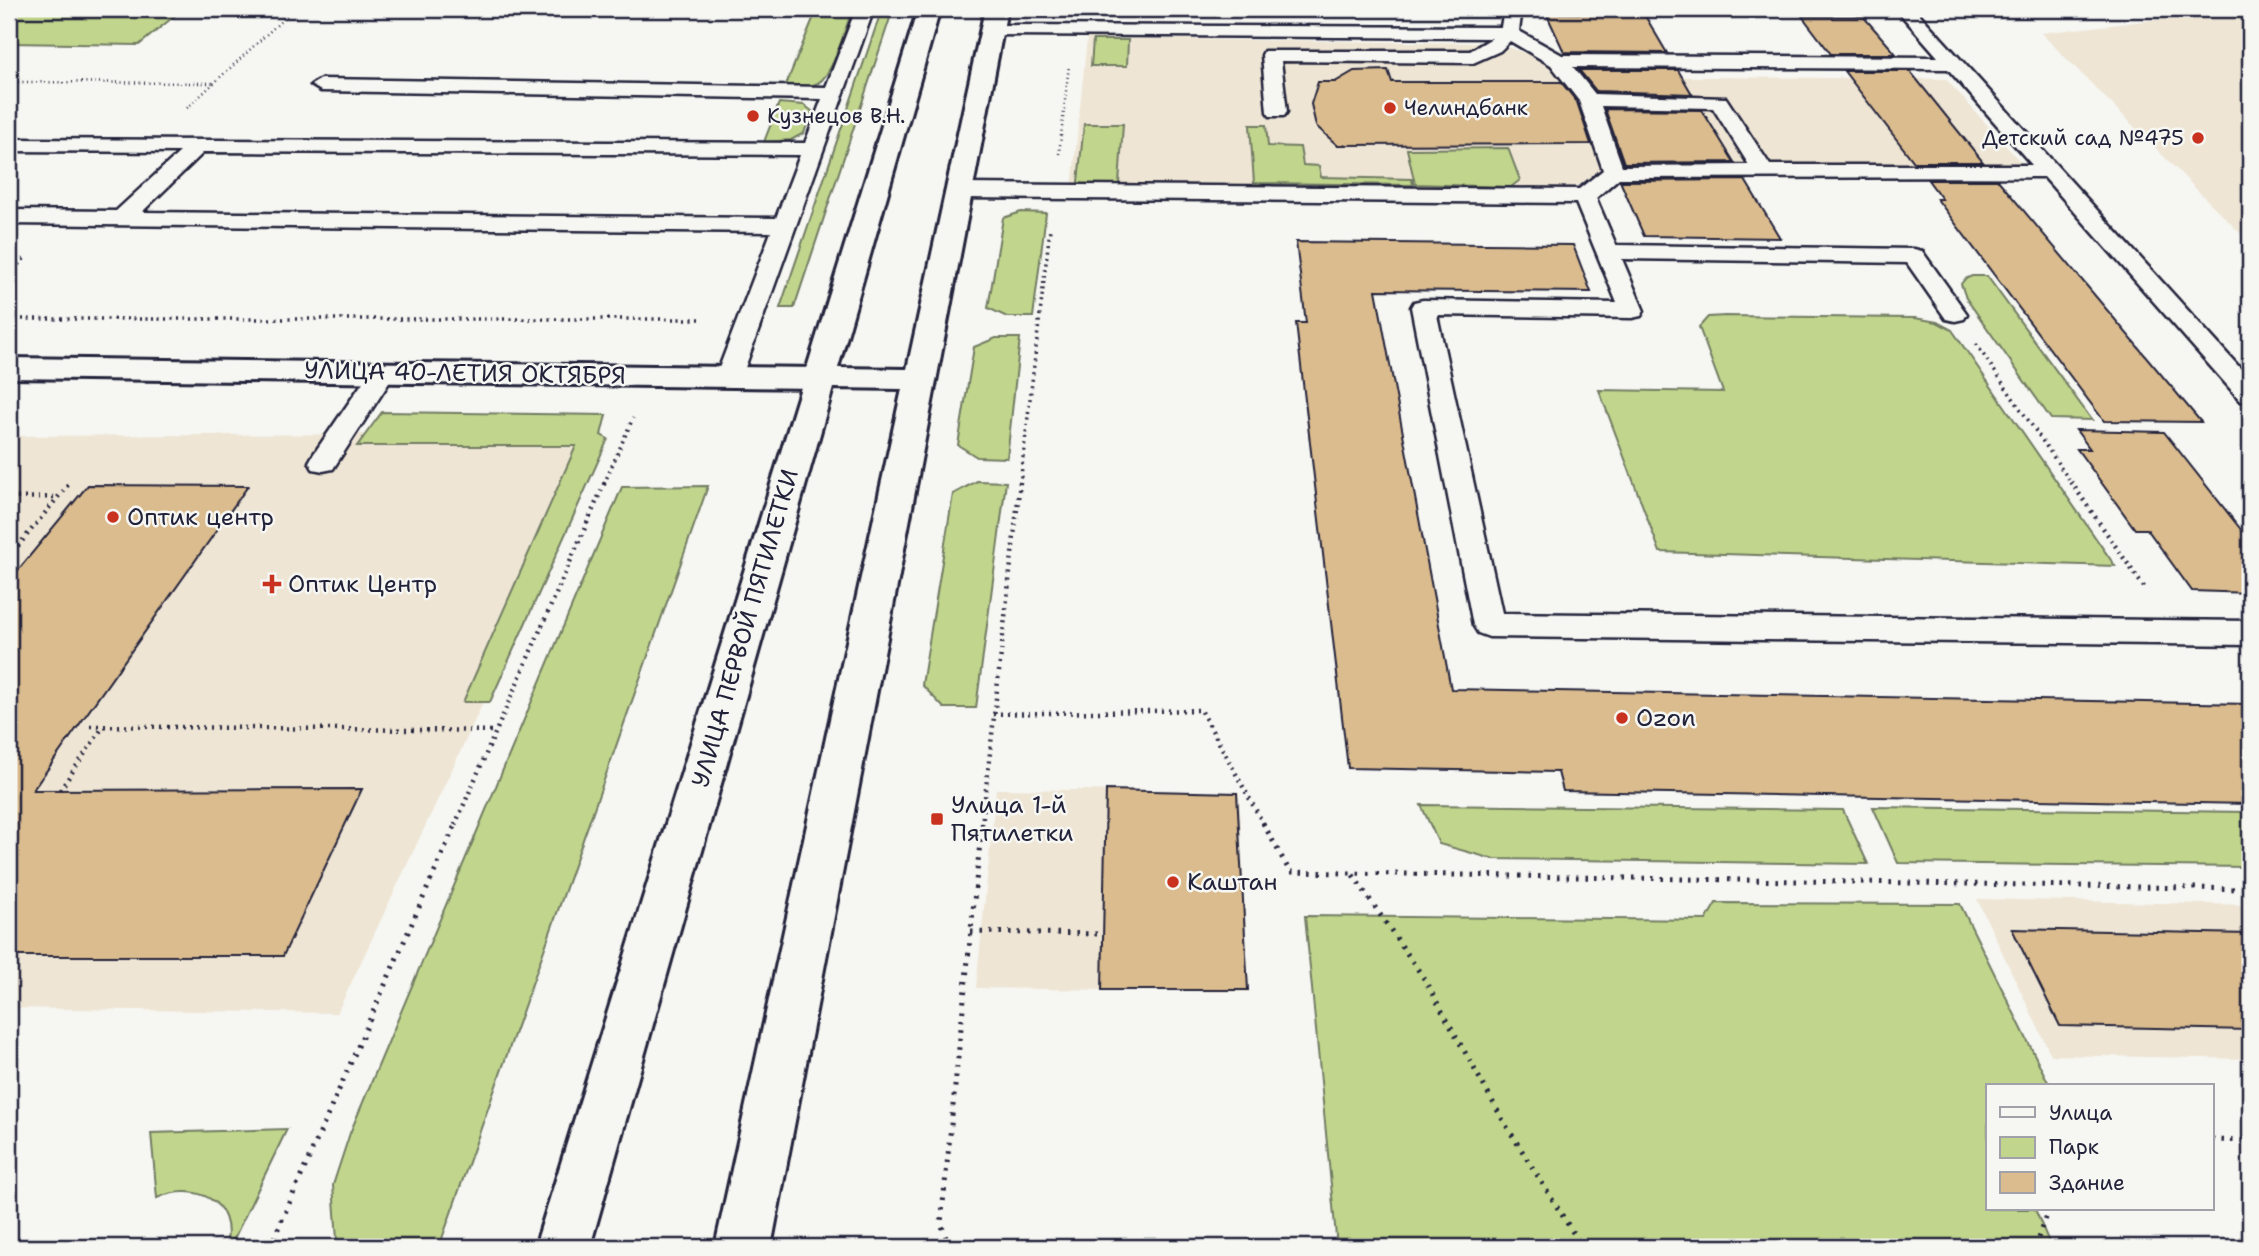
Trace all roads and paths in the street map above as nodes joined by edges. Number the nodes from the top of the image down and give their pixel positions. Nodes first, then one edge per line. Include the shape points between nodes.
1 (865, 9) edge
2 (929, 9) edge
3 (1905, 9) edge
4 (994, 19) edge
5 (1511, 21) edge
6 (1074, 30) junction
7 (1558, 61) junction
8 (1953, 62) junction
9 (9, 82) edge
10 (214, 83) dead end
11 (321, 85) dead end
12 (834, 93) junction
13 (1589, 100) junction
14 (1277, 112) dead end
15 (9, 145) edge
16 (199, 146) junction
17 (814, 149) junction
18 (2050, 171) junction
19 (1614, 172) junction
20 (1764, 172) junction
21 (959, 191) junction
22 (1054, 192) junction
23 (1584, 196) junction
24 (9, 217) edge
25 (122, 218) junction
26 (786, 225) junction
27 (1608, 253) junction
28 (1955, 314) joint
29 (9, 319) edge
30 (752, 320) junction
31 (9, 368) edge
32 (383, 372) junction
33 (729, 376) junction
34 (820, 378) junction
35 (920, 379) junction
36 (2250, 395) edge
37 (635, 413) dead end
38 (323, 462) dead end
39 (68, 485) dead end
40 (59, 497) junction
41 (10, 498) edge
42 (9, 557) edge
43 (2176, 632) junction
44 (2249, 634) edge
45 (993, 715) junction
46 (90, 726) dead end
47 (103, 727) junction
48 (495, 731) junction
49 (60, 790) dead end
50 (1353, 874) junction
51 (2250, 888) edge
52 (971, 932) junction
53 (1102, 934) dead end
54 (2214, 1140) edge
55 (2250, 1141) edge
56 (2048, 1210) edge
57 (270, 1247) edge
58 (562, 1247) edge
59 (743, 1247) edge
60 (949, 1247) edge
61 (1583, 1247) edge
62 (2035, 1247) edge

1 - 12 lane
2 - 34 main road, УЛИЦА ПЕРВОЙ ПЯТИЛЕТКИ
3 - 8 lane
4 - 6 lane
4 - 21 main road
5 - 6 lane
5 - 7 lane
5 - 14 lane via 1493,47 1472,57 1271,55
6 - 22 path
7 - 8 lane
7 - 13 lane
8 - 18 lane
9 - 10 path
11 - 12 lane
12 - 17 lane
13 - 19 lane
13 - 20 lane via 1719,102
15 - 16 lane
16 - 17 lane
16 - 25 lane
17 - 26 lane
18 - 20 lane
18 - 36 lane
19 - 20 lane
19 - 23 lane
21 - 22 lane
21 - 35 main road
22 - 23 lane via 1140,203
22 - 45 path
23 - 27 lane
24 - 25 lane
25 - 26 lane
26 - 30 lane
27 - 28 lane via 1914,256
27 - 43 lane via 1632,311 1423,307 1489,625
28 - 43 path
29 - 30 path
30 - 33 lane
31 - 32 main road, УЛИЦА 40-ЛЕТИЯ ОКТЯБРЯ
32 - 33 main road, УЛИЦА 40-ЛЕТИЯ ОКТЯБРЯ
32 - 38 lane
33 - 34 main road, УЛИЦА 40-ЛЕТИЯ ОКТЯБРЯ
34 - 35 main road, УЛИЦА 40-ЛЕТИЯ ОКТЯБРЯ
34 - 58 main road, УЛИЦА ПЕРВОЙ ПЯТИЛЕТКИ
35 - 59 main road
37 - 48 path
39 - 40 path
40 - 41 path
40 - 42 path
43 - 44 lane
45 - 50 path via 1201,710 1290,872
45 - 52 path
46 - 47 path
47 - 48 path
47 - 49 path
48 - 57 path
50 - 51 path
50 - 61 path via 1423,977 1504,1122
52 - 53 path
52 - 60 path via 941,1223
54 - 55 path
56 - 62 path

